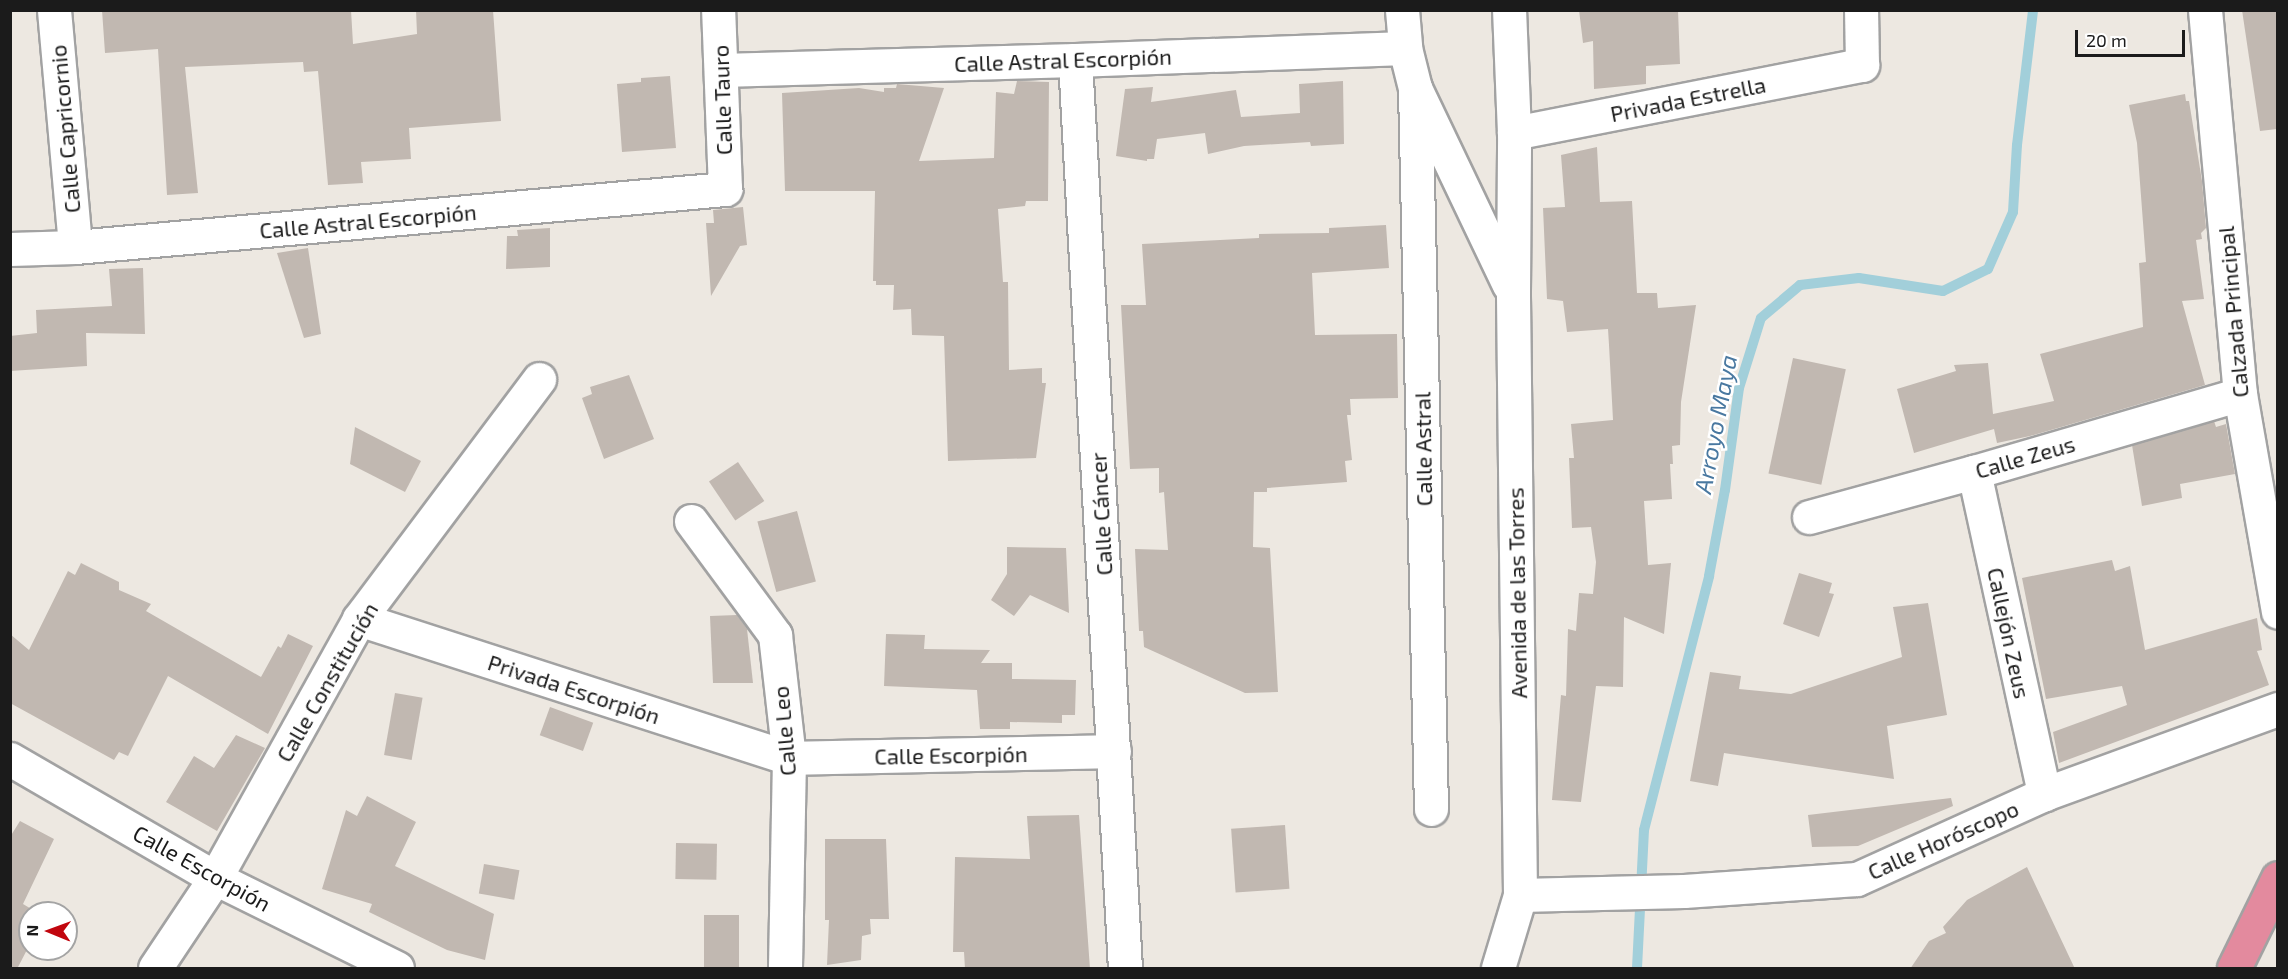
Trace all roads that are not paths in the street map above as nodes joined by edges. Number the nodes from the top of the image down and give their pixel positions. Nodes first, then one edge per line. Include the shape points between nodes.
1 (54, 10) edge
2 (718, 10) edge
3 (1402, 10) edge
4 (1509, 10) edge
5 (1861, 10) edge
6 (2205, 10) edge
7 (1405, 48) junction
8 (1075, 60) junction
9 (721, 70) junction
10 (1415, 88) junction
11 (1514, 132) junction
12 (725, 189) joint
13 (75, 246) junction
14 (10, 249) edge
15 (1513, 292) junction
16 (539, 379) dead end
17 (2240, 393) junction
18 (1974, 472) junction
19 (1809, 517) dead end
20 (691, 521) dead end
21 (2277, 612) edge
22 (359, 619) junction
23 (2277, 709) edge
24 (1114, 751) junction
25 (789, 758) junction
26 (10, 759) edge
27 (2044, 794) junction
28 (1431, 809) dead end
29 (2277, 878) edge
30 (215, 879) junction
31 (1520, 895) junction
32 (2277, 927) edge
33 (155, 969) edge
34 (397, 969) edge
35 (785, 969) edge
36 (1125, 969) edge
37 (1498, 969) edge
38 (2234, 969) edge
39 (2252, 969) edge

1 - 13 street, Calle Capricornio
2 - 9 street, Calle Tauro
3 - 7 street, Avenida de las Torres
4 - 11 street, Avenida de las Torres
5 - 11 street, Privada Estrella via 1862,65
6 - 17 street, Calzada Principal
7 - 8 street, Calle Astral Escorpión
7 - 10 street, Avenida de las Torres
8 - 9 street, Calle Astral Escorpión
8 - 24 street, Calle Cáncer
9 - 12 street, Calle Tauro
10 - 15 street, Avenida de las Torres
10 - 28 street, Calle Astral
11 - 15 street, Avenida de las Torres
12 - 13 street, Calle Astral Escorpión
13 - 14 street, Calle Astral Escorpión
15 - 31 street, Avenida de las Torres
16 - 22 street, Calle Constitución
17 - 18 street, Calle Zeus
17 - 21 street, Calzada Principal
18 - 19 street, Calle Zeus
18 - 27 street, Callejón Zeus
20 - 25 street, Calle Leo via 775,635
22 - 25 street, Privada Escorpión
22 - 30 street, Calle Constitución
23 - 27 street, Calle Horóscopo
24 - 25 street, Calle Escorpión
24 - 36 street, Calle Cáncer
25 - 35 street, Calle Leo
26 - 30 street, Calle Escorpión
27 - 31 street, Calle Horóscopo via 1857,879 1684,891
29 - 38 highway
30 - 33 street, Calle Constitución
30 - 34 street, Calle Escorpión
31 - 37 street, Avenida de las Torres
32 - 39 highway

